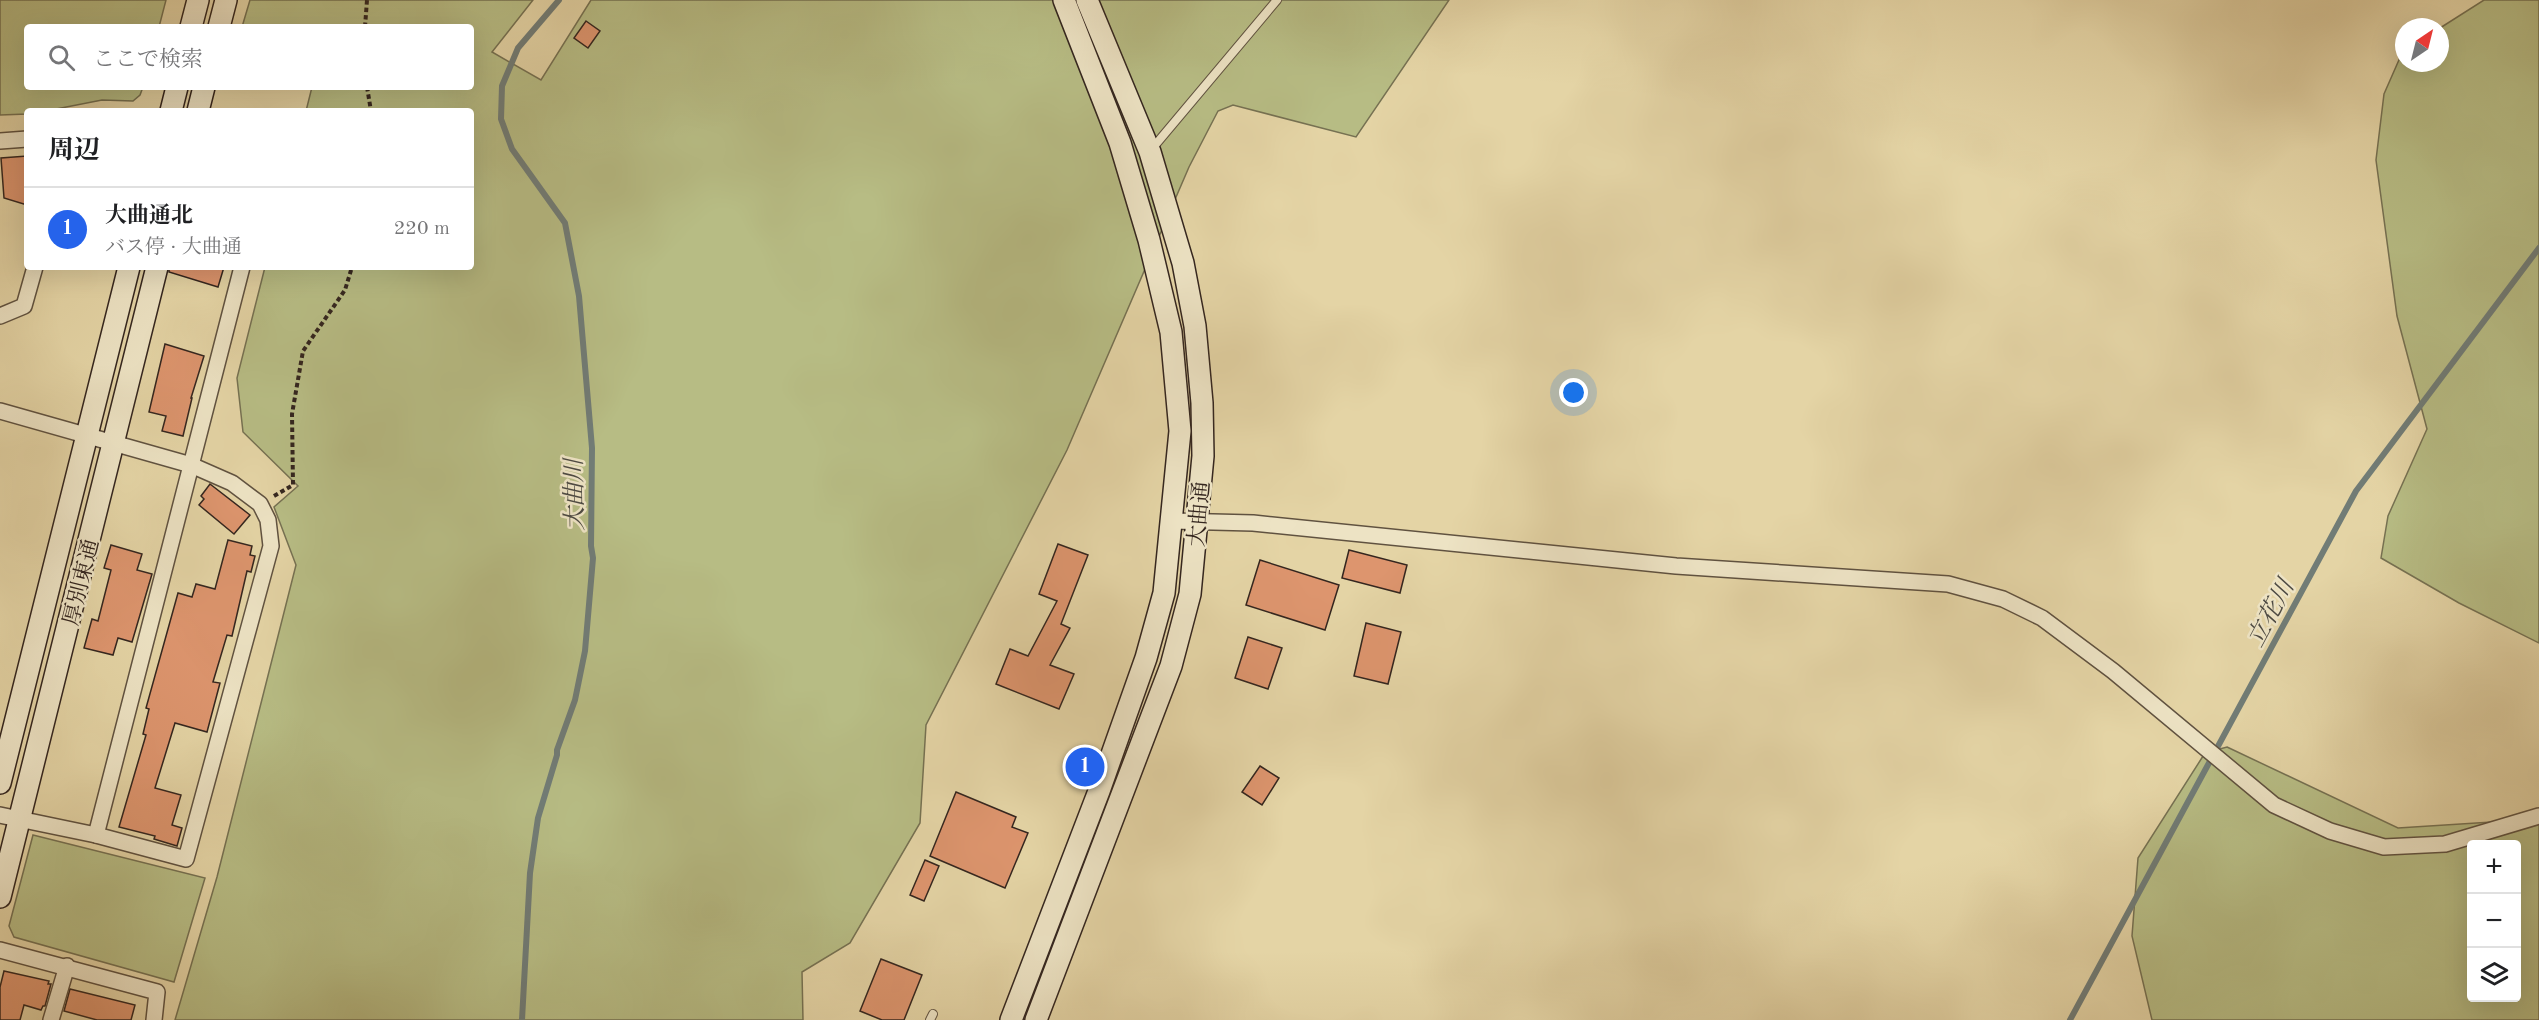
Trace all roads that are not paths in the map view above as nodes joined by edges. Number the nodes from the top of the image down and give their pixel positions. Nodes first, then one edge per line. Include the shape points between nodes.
1 (198, 0) edge
2 (226, 0) edge
3 (1064, 0) edge
4 (1087, 0) edge
5 (1277, 0) edge
6 (192, 24) edge
7 (220, 24) edge
8 (176, 90) edge
9 (203, 90) edge
10 (172, 108) edge
11 (199, 108) edge
12 (24, 139) edge
13 (0, 141) edge
14 (1150, 152) junction
15 (34, 270) edge
16 (128, 270) edge
17 (156, 270) edge
18 (241, 270) edge
19 (0, 316) edge
20 (0, 411) edge
21 (87, 436) junction
22 (114, 444) junction
23 (191, 465) junction
24 (1197, 520) junction
25 (1173, 521) junction
26 (0, 783) edge
27 (2539, 816) edge
28 (10, 817) edge
29 (96, 836) junction
30 (0, 897) edge
31 (0, 950) edge
32 (67, 966) junction
33 (51, 1020) edge
34 (154, 1020) edge
35 (1011, 1020) edge
36 (1036, 1020) edge

1 - 6 street
2 - 7 street
3 - 25 street, 大曲通 via 1120,143 1171,332 1180,431
4 - 14 street, 大曲通
5 - 14 lane
8 - 10 street
9 - 11 street
12 - 13 street
14 - 24 street, 大曲通 via 1183,263 1194,326 1203,456
15 - 19 street via 24,306
16 - 21 street, 厚別東通
17 - 22 street, 厚別東通
18 - 23 street
20 - 21 street
21 - 22 street
21 - 26 street, 厚別東通
22 - 23 street
22 - 28 street, 厚別東通
23 - 29 street
23 - 29 street via 232,483 260,504 268,520 271,546 186,859
24 - 25 street
24 - 27 street via 1676,566 1948,585 2003,599 2042,618 2113,671 2274,805 2330,831 2384,847 2445,844
24 - 36 street, 大曲通 via 1190,594 1171,666
25 - 35 street, 大曲通 via 1164,593 1146,658
28 - 29 street
28 - 30 street, 厚別東通
31 - 32 street
32 - 33 street
32 - 34 street via 157,992

